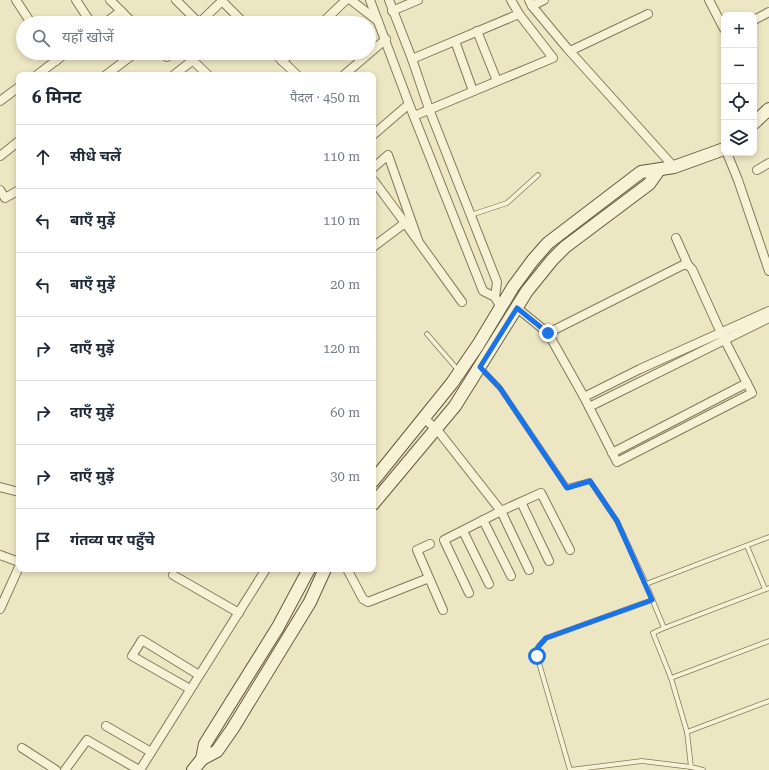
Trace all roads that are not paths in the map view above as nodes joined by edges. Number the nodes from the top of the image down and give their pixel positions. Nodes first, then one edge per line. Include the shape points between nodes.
1 (16, 0) edge
2 (76, 0) edge
3 (110, 0) edge
4 (176, 0) edge
5 (222, 0) edge
6 (346, 0) edge
7 (351, 0) edge
8 (389, 0) edge
9 (418, 0) edge
10 (511, 0) edge
11 (544, 0) edge
12 (708, 0) edge
13 (373, 1) edge
14 (530, 3) edge
15 (121, 11) junction
16 (392, 11) junction
17 (769, 12) edge
18 (519, 14) junction
19 (648, 14) dead end
20 (26, 16) edge
21 (87, 16) edge
22 (114, 16) edge
23 (126, 16) edge
24 (192, 16) edge
25 (206, 16) edge
26 (237, 16) edge
27 (329, 16) edge
28 (371, 16) edge
29 (757, 18) edge
30 (376, 20) edge
31 (379, 22) junction
32 (721, 23) edge
33 (477, 31) junction
34 (386, 39) junction
35 (455, 40) junction
36 (376, 48) edge
37 (570, 51) junction
38 (412, 58) junction
39 (126, 60) edge
40 (193, 60) joint
41 (362, 60) edge
42 (56, 61) edge
43 (282, 61) edge
44 (41, 72) edge
45 (110, 72) edge
46 (178, 72) edge
47 (205, 72) edge
48 (294, 72) edge
49 (348, 72) edge
50 (497, 81) junction
51 (16, 89) edge
52 (473, 91) junction
53 (0, 101) edge
54 (409, 104) junction
55 (429, 109) junction
56 (769, 109) edge
57 (414, 116) junction
58 (757, 120) edge
59 (376, 132) edge
60 (16, 143) edge
61 (721, 151) edge
62 (0, 156) edge
63 (728, 156) edge
64 (769, 164) edge
65 (376, 165) edge
66 (674, 167) junction
67 (659, 170) junction
68 (757, 170) dead end
69 (538, 175) dead end
70 (376, 185) edge
71 (0, 190) edge
72 (16, 192) edge
73 (471, 216) junction
74 (406, 223) junction
75 (676, 238) dead end
76 (418, 240) junction
77 (376, 245) edge
78 (688, 265) junction
79 (769, 271) edge
80 (495, 297) junction
81 (462, 302) dead end
82 (501, 308) junction
83 (517, 308) junction
84 (769, 311) edge
85 (769, 318) edge
86 (548, 333) junction
87 (427, 334) dead end
88 (723, 336) junction
89 (480, 367) junction
90 (459, 372) junction
91 (747, 383) junction
92 (584, 397) junction
93 (589, 407) junction
94 (424, 418) junction
95 (436, 429) junction
96 (612, 453) junction
97 (376, 477) edge
98 (0, 487) edge
99 (16, 491) edge
100 (376, 500) edge
101 (521, 502) junction
102 (500, 511) junction
103 (483, 520) junction
104 (463, 531) junction
105 (769, 537) edge
106 (430, 544) dead end
107 (747, 546) junction
108 (570, 550) dead end
109 (0, 555) edge
110 (16, 561) edge
111 (549, 561) dead end
112 (530, 570) dead end
113 (17, 572) edge
114 (264, 572) edge
115 (305, 572) edge
116 (349, 572) edge
117 (323, 573) edge
118 (173, 575) dead end
119 (511, 576) dead end
120 (429, 578) junction
121 (489, 584) dead end
122 (646, 584) junction
123 (767, 589) edge
124 (469, 593) dead end
125 (652, 600) junction
126 (0, 608) edge
127 (442, 610) dead end
128 (238, 613) junction
129 (664, 628) junction
130 (769, 641) edge
131 (199, 675) junction
132 (671, 678) junction
133 (190, 689) junction
134 (769, 701) edge
135 (106, 726) dead end
136 (687, 732) junction
137 (22, 748) dead end
138 (151, 752) junction
139 (202, 759) junction
140 (691, 767) junction
141 (56, 770) edge
142 (65, 770) edge
143 (139, 770) edge
144 (193, 770) edge
145 (570, 770) edge
146 (703, 770) edge

1 - 20 street
2 - 21 street
3 - 15 street
4 - 24 street
5 - 25 street
5 - 26 street
6 - 27 street
7 - 28 street
8 - 16 street
9 - 16 street
10 - 18 street
11 - 14 street
12 - 32 street
13 - 31 street
14 - 37 street
15 - 22 street
15 - 23 street
16 - 38 street
17 - 29 street
18 - 33 street
18 - 50 street via 553,58
19 - 37 street
30 - 31 street
31 - 34 street
33 - 35 street
33 - 50 street
34 - 36 street
34 - 54 street
35 - 38 street
35 - 52 street
37 - 66 street
38 - 55 street
39 - 45 street
40 - 46 street
40 - 47 street
41 - 49 street
42 - 44 street
43 - 48 street
50 - 52 street
51 - 53 street
52 - 55 street
54 - 57 street
54 - 59 street
55 - 57 street
55 - 73 street
56 - 58 street
57 - 80 street via 483,291
60 - 62 street
61 - 66 street
63 - 79 street
64 - 68 street
65 - 76 street via 388,155
66 - 67 street
67 - 82 street via 641,172 548,243 513,287
67 - 83 street via 649,184 565,247 527,291
69 - 73 lane via 507,203
70 - 74 street
71 - 72 street via 5,198
73 - 80 street via 497,282
74 - 76 street
74 - 77 street
75 - 78 street
76 - 81 street
78 - 86 street via 683,265
78 - 88 street
80 - 82 street
82 - 90 street
83 - 86 street
83 - 89 street
84 - 88 street
85 - 88 street
86 - 92 street
87 - 90 lane
88 - 91 street
88 - 92 street via 640,370
88 - 93 street
89 - 95 street
89 - 122 lane via 500,388 567,488 590,481 617,521
90 - 94 street
91 - 96 street
91 - 96 street via 752,394 617,462
92 - 93 street
93 - 96 street
94 - 95 street
94 - 97 street
95 - 100 street
95 - 102 street
98 - 99 street
101 - 102 street
101 - 108 street via 541,493
101 - 111 street
102 - 103 street
102 - 112 street
103 - 104 street
103 - 119 street
104 - 121 street
104 - 124 street via 444,540
105 - 107 lane
106 - 120 street via 418,550
107 - 122 lane
107 - 123 lane
109 - 110 street
113 - 126 street
114 - 128 street
115 - 139 street via 278,627 205,744
116 - 120 street via 363,599 368,602
117 - 139 street via 306,608 233,728 218,751
118 - 128 street
120 - 127 street
122 - 125 lane
123 - 129 lane
125 - 129 lane
125 - 145 lane via 546,638 538,647 537,656
128 - 131 street
129 - 132 lane via 653,633
130 - 132 lane
131 - 133 street
131 - 133 street via 142,640 132,656
132 - 136 lane
133 - 138 street
134 - 136 lane
135 - 138 street
136 - 140 lane
137 - 141 street
138 - 143 street
139 - 144 street
140 - 145 lane via 642,761
140 - 146 lane
142 - 143 street via 87,740

